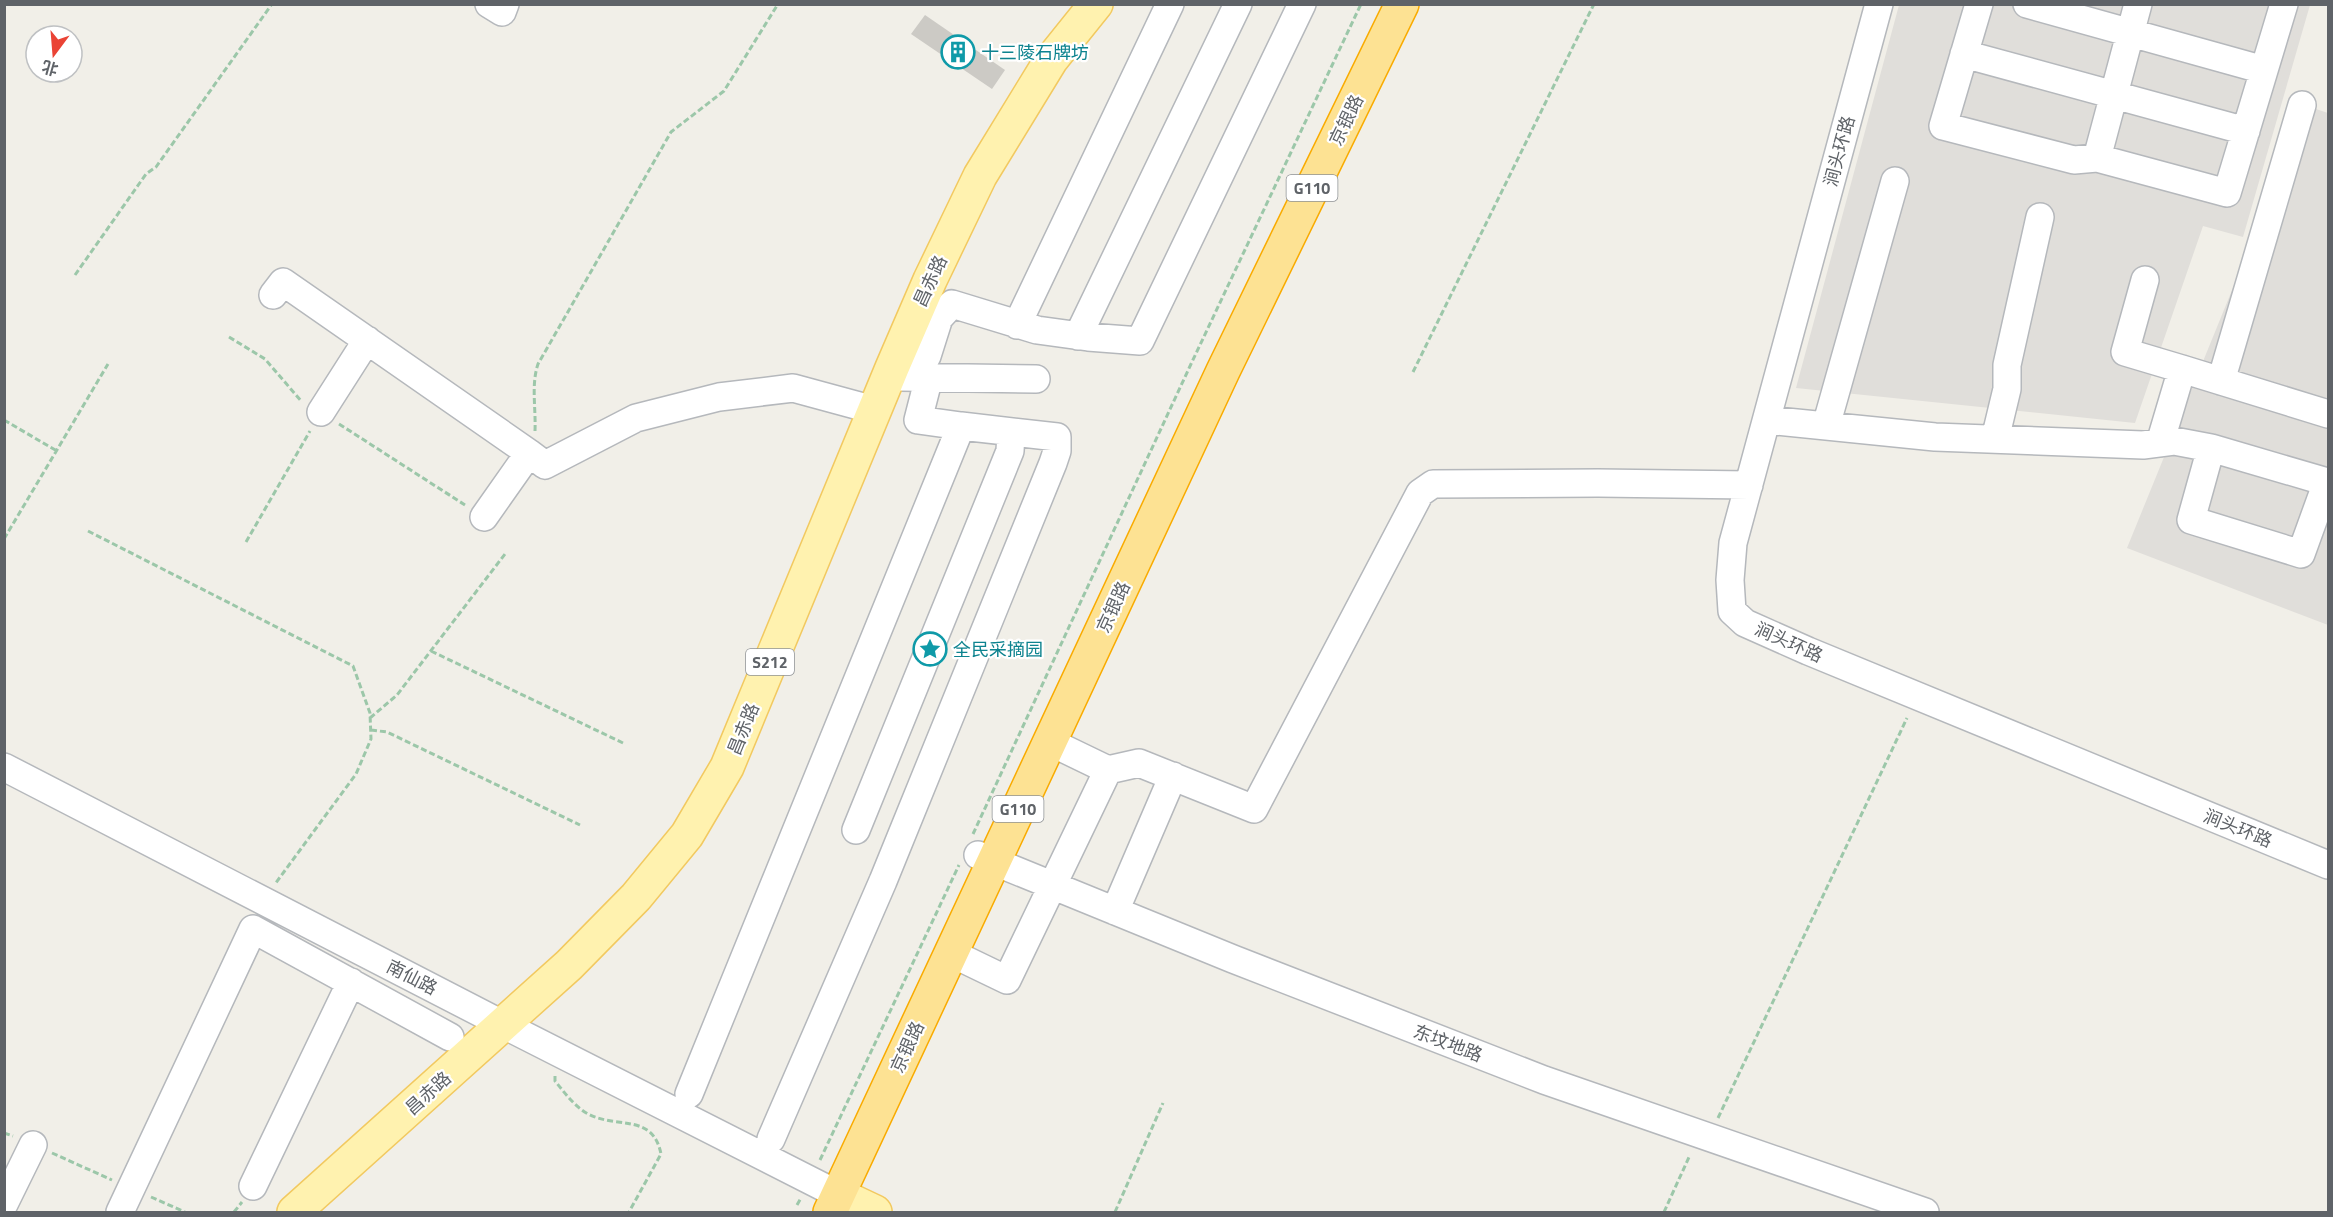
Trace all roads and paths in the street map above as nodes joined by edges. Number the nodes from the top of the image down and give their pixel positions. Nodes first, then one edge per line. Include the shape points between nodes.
1 (272, 4) edge
2 (489, 4) edge
3 (505, 4) edge
4 (778, 4) edge
5 (1096, 4) edge
6 (1170, 4) edge
7 (1238, 4) edge
8 (1302, 4) edge
9 (1361, 4) edge
10 (1378, 4) edge
11 (1402, 4) edge
12 (1594, 4) edge
13 (1878, 4) edge
14 (1979, 4) edge
15 (2027, 4) edge
16 (2138, 4) edge
17 (2284, 4) edge
18 (2130, 33) junction
19 (1964, 54) junction
20 (2264, 70) junction
21 (2114, 95) junction
22 (2302, 105) dead end
23 (2246, 131) junction
24 (2097, 158) junction
25 (1895, 181) dead end
26 (2040, 217) dead end
27 (75, 275) dead end
28 (2145, 280) dead end
29 (273, 295) dead end
30 (1017, 325) junction
31 (1078, 336) junction
32 (229, 337) dead end
33 (368, 340) junction
34 (108, 364) dead end
35 (1207, 368) junction
36 (2182, 369) junction
37 (1413, 372) dead end
38 (910, 377) junction
39 (1036, 379) dead end
40 (2221, 381) junction
41 (874, 410) junction
42 (2328, 414) edge
43 (319, 416) junction
44 (1184, 417) junction
45 (4, 420) edge
46 (1767, 420) junction
47 (961, 426) junction
48 (1826, 426) junction
49 (1011, 432) junction
50 (1995, 440) junction
51 (2160, 443) junction
52 (2211, 448) junction
53 (57, 451) junction
54 (529, 453) junction
55 (1749, 485) junction
56 (484, 517) joint
57 (88, 531) dead end
58 (4, 539) edge
59 (246, 542) dead end
60 (505, 554) dead end
61 (431, 651) junction
62 (370, 718) junction
63 (1907, 718) dead end
64 (370, 730) junction
65 (1050, 742) junction
66 (624, 743) dead end
67 (4, 766) edge
68 (1108, 770) junction
69 (1173, 776) junction
70 (580, 825) dead end
71 (856, 830) dead end
72 (977, 851) junction
73 (2328, 865) edge
74 (1053, 885) junction
75 (265, 901) junction
76 (1115, 911) junction
77 (254, 929) junction
78 (951, 953) junction
79 (351, 982) junction
80 (504, 1025) junction
81 (450, 1037) dead end
82 (564, 1055) junction
83 (689, 1094) dead end
84 (1163, 1103) dead end
85 (4, 1133) edge
86 (1704, 1136) junction
87 (771, 1139) dead end
88 (33, 1145) junction
89 (253, 1186) dead end
90 (131, 1188) junction
91 (818, 1198) edge
92 (4, 1204) edge
93 (120, 1212) edge
94 (185, 1212) edge
95 (294, 1212) edge
96 (629, 1212) edge
97 (875, 1212) edge
98 (1115, 1212) edge
99 (1664, 1212) edge
100 (1925, 1212) edge

1 - 27 path
2 - 3 street via 502,12
4 - 54 path via 724,91 671,132 538,364 534,377 534,435
5 - 38 main road, 昌赤路 / S212 via 1051,60 980,176 930,280
6 - 30 street
7 - 31 street
8 - 31 street via 1140,341
9 - 35 path
10 - 35 highway, 京银路 / G110
11 - 35 highway, 京银路 / G110
12 - 37 path
13 - 46 street, 涧头环路
14 - 19 street
15 - 18 street
16 - 18 street
17 - 20 street
18 - 20 street
18 - 21 street
19 - 21 street
19 - 24 street via 1943,126 2074,160
20 - 23 street
21 - 23 street
21 - 24 street
22 - 40 street
23 - 24 street via 2227,193
25 - 48 street
26 - 50 street via 2007,364 2007,388
28 - 36 street via 2125,352
29 - 33 street via 284,282
30 - 31 street
30 - 38 street via 952,304 939,318 927,356
32 - 43 path via 265,359
33 - 43 street
33 - 54 street
34 - 53 path
35 - 44 highway, 京银路 / G110
35 - 44 path
36 - 40 street
36 - 51 street
38 - 39 street
38 - 41 main road, 昌赤路 / S212
38 - 47 street via 918,420
40 - 42 street
41 - 54 street via 793,388 720,398 636,418 545,465
41 - 80 main road, 昌赤路 / S212 via 727,766 687,834 636,897
43 - 56 path
43 - 59 path
44 - 65 highway, 京银路 / G110
44 - 72 highway, 京银路 / G110
44 - 72 path
45 - 53 path
46 - 48 street
46 - 55 street, 涧头环路
47 - 49 street
47 - 83 street
48 - 50 street
49 - 71 street via 1010,452
49 - 87 street via 1057,437 1053,463 883,881
50 - 51 street
51 - 52 street via 2174,441
52 - 52 street via 2327,482 2301,554 2191,520
53 - 58 path
54 - 56 street
55 - 69 street via 1433,484 1420,493 1254,808
55 - 73 street, 涧头环路 via 1733,543 1730,580 1732,611 1745,623
57 - 62 path via 353,666
60 - 61 path
61 - 62 path via 398,695
61 - 66 path
62 - 64 path
63 - 86 path
64 - 70 path via 387,732
64 - 75 path via 371,739 356,774
65 - 68 street
65 - 72 highway, 京银路 / G110
67 - 75 street, 南仙路
68 - 69 street via 1139,763
68 - 74 street
69 - 76 street
72 - 74 street, 东坟地路
72 - 78 highway, 京银路 / G110
72 - 91 highway, 京银路 / G110
72 - 91 path
74 - 76 street, 东坟地路
74 - 78 street via 1007,980
75 - 77 street
75 - 80 street, 南仙路
76 - 86 street, 东坟地路 via 1533,1076
77 - 79 street
77 - 90 street
78 - 91 highway, 京银路 / G110
79 - 81 street
79 - 89 street
80 - 82 street, 南仙路
80 - 95 main road, 昌赤路 / S212
82 - 91 street, 南仙路
82 - 96 path via 555,1081 573,1103 601,1119 648,1129 658,1140 661,1154
84 - 98 path
85 - 88 path
86 - 99 path
86 - 100 street, 东坟地路
88 - 90 path
88 - 92 street
90 - 93 street
90 - 94 path
91 - 97 main road

